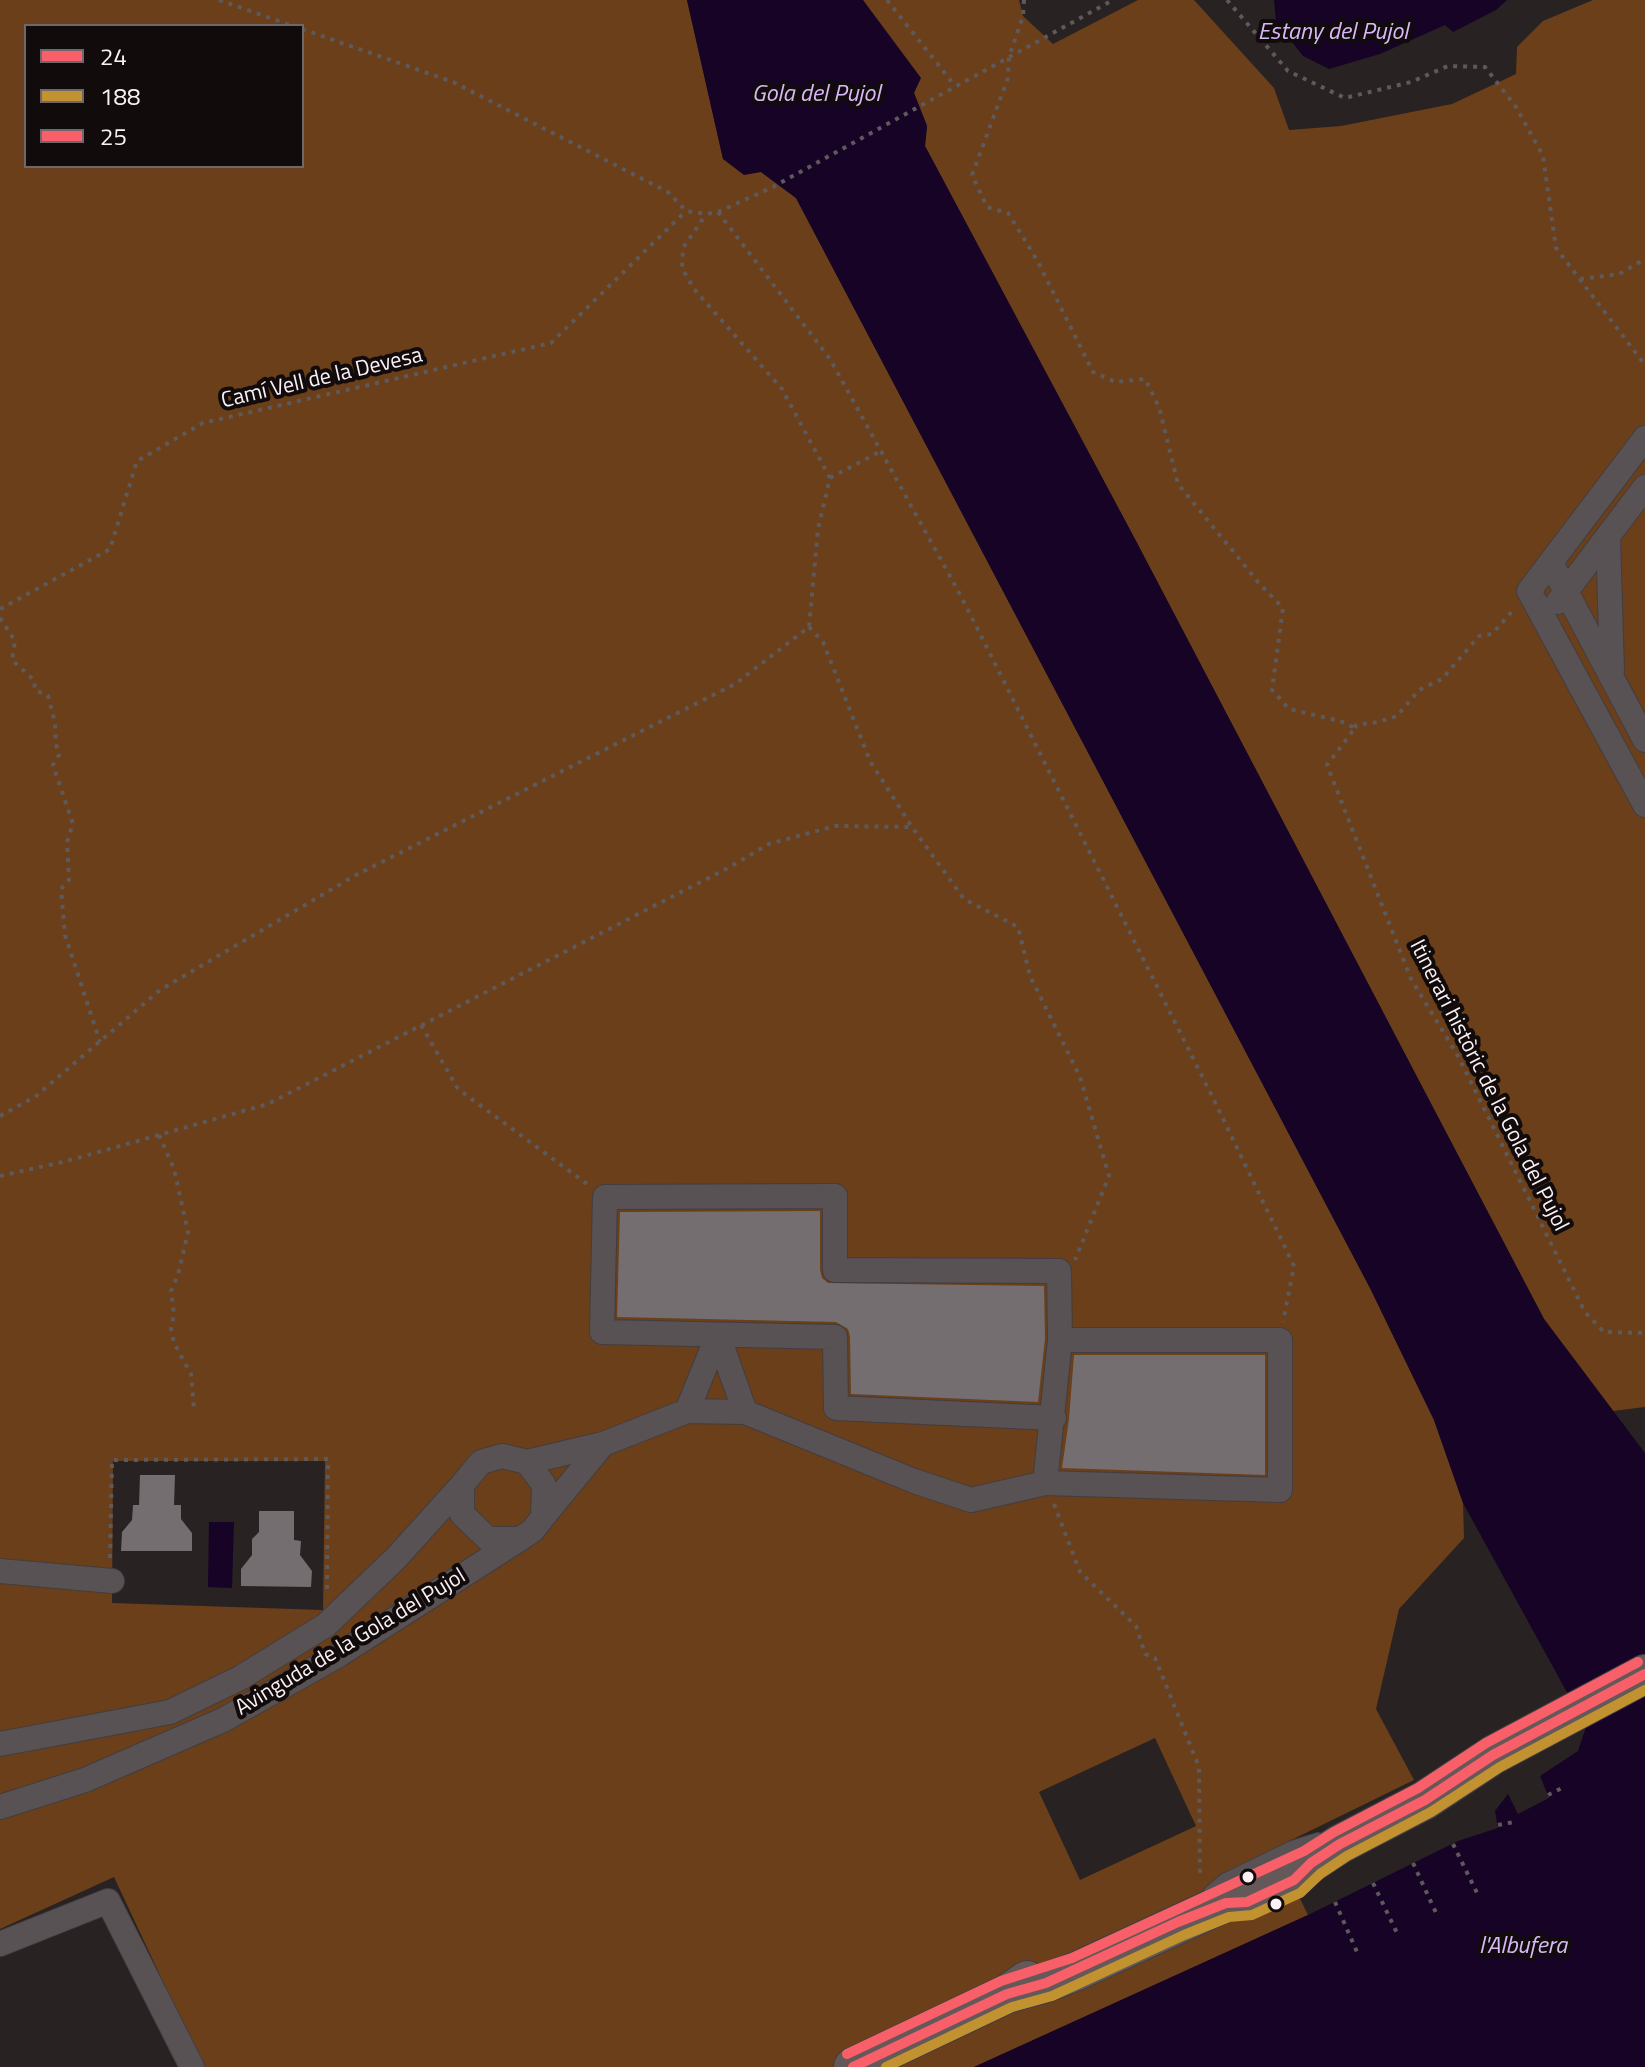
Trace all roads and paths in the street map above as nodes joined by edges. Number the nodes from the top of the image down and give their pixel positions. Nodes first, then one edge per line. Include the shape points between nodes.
1 (219, 0) edge
2 (887, 0) edge
3 (1024, 0) edge
4 (1113, 0) edge
5 (1227, 0) edge
6 (287, 24) edge
7 (304, 30) edge
8 (1009, 57) junction
9 (956, 86) junction
10 (686, 211) junction
11 (718, 212) junction
12 (706, 214) junction
13 (1645, 259) edge
14 (1580, 279) junction
15 (1645, 365) edge
16 (1645, 438) edge
17 (881, 451) junction
18 (830, 478) junction
19 (1645, 487) edge
20 (1608, 536) junction
21 (1551, 563) junction
22 (1529, 591) junction
23 (1566, 592) junction
24 (0, 609) edge
25 (0, 618) edge
26 (1544, 620) junction
27 (809, 627) junction
28 (1612, 677) junction
29 (1355, 728) junction
30 (1645, 740) edge
31 (1645, 805) edge
32 (912, 827) junction
33 (421, 1025) junction
34 (100, 1042) junction
35 (0, 1116) edge
36 (159, 1135) junction
37 (0, 1176) edge
38 (605, 1197) junction
39 (1059, 1271) junction
40 (1645, 1333) edge
41 (718, 1335) junction
42 (1060, 1340) junction
43 (1280, 1340) junction
44 (194, 1409) dead end
45 (687, 1411) junction
46 (745, 1412) junction
47 (1054, 1418) junction
48 (603, 1444) junction
49 (527, 1462) junction
50 (1045, 1483) junction
51 (462, 1485) junction
52 (543, 1517) junction
53 (520, 1539) junction
54 (0, 1571) edge
55 (111, 1572) joint
56 (327, 1599) dead end
57 (1645, 1674) edge
58 (0, 1744) edge
59 (1564, 1787) dead end
60 (1548, 1795) dead end
61 (0, 1807) edge
62 (1514, 1822) dead end
63 (1498, 1825) dead end
64 (1453, 1844) dead end
65 (1413, 1863) dead end
66 (1373, 1883) dead end
67 (1478, 1895) dead end
68 (1212, 1897) junction
69 (1335, 1902) dead end
70 (1437, 1915) dead end
71 (1397, 1933) dead end
72 (0, 1944) edge
73 (1357, 1952) dead end
74 (192, 2067) edge
75 (853, 2067) edge

1 - 6 path
2 - 9 path
3 - 8 path
4 - 8 path
5 - 14 path via 1288,71 1345,98 1411,82 1448,66 1485,67 1516,107 1543,156 1556,248
7 - 10 path via 453,82 668,192
8 - 9 path
8 - 29 path via 1005,89 972,175 987,207 1008,213 1093,372 1115,382 1145,379 1159,407 1178,484 1283,608 1272,690 1289,709
9 - 11 path
10 - 12 path
10 - 24 path, Camí Vell de la Devesa via 551,343 203,423 137,461 110,549
11 - 12 path
11 - 17 path via 830,359
12 - 18 path via 683,248 682,268 694,289 782,389
13 - 14 path via 1619,274
14 - 15 path
16 - 21 street
17 - 18 path
17 - 43 path via 970,613 1294,1266
18 - 27 path via 818,529
19 - 20 street
20 - 23 street
20 - 28 street
21 - 22 street
21 - 23 street
22 - 26 street
22 - 29 path via 1492,634 1479,636 1442,679 1419,690 1397,716
23 - 26 street
23 - 28 street
25 - 34 path via 15,641 12,660 34,680 35,690 48,696 55,723 59,755 53,765 73,824 67,842 69,880 61,889 65,935
26 - 31 street
27 - 32 path via 823,642 870,761
27 - 34 path via 735,684 356,875 160,990
28 - 30 street
29 - 40 path, Itinerari històric de la Gola del Pujol via 1327,765 1411,979 1458,1056 1585,1312 1604,1332
32 - 33 path via 835,826 769,844
32 - 39 path via 964,899 1018,927 1030,976 1080,1077 1109,1176 1075,1260
33 - 36 path via 268,1104
33 - 38 path via 458,1089
34 - 35 path via 36,1096
36 - 37 path
36 - 44 path via 174,1169 188,1232 171,1291 171,1329 191,1374
38 - 39 street via 835,1196 835,1270
38 - 41 street via 602,1332
39 - 42 street
41 - 45 street
41 - 46 street
41 - 47 street via 835,1337 836,1408
42 - 43 street
42 - 47 street
43 - 50 street via 1280,1490
45 - 46 street
45 - 48 street
46 - 50 street via 971,1500
47 - 50 street
48 - 49 street
48 - 52 street
49 - 51 street via 502,1456 481,1462
49 - 52 street via 544,1485
50 - 68 path via 1080,1572 1136,1626 1145,1654 1155,1658 1199,1767
51 - 53 street via 462,1514 488,1539
51 - 58 street, Avinguda de la Gola del Pujol via 326,1625 240,1678 170,1712
52 - 53 street
53 - 61 street, Avinguda de la Gola del Pujol via 337,1656 223,1720 85,1780
54 - 55 street
55 - 56 path via 112,1460 328,1459
57 - 68 main road via 1493,1755 1337,1826 1314,1851 1301,1851
59 - 60 path
62 - 63 path
64 - 67 path
65 - 70 path
66 - 71 path
68 - 75 main road via 1044,1969 1007,1994
69 - 73 path
72 - 74 street via 108,1901

